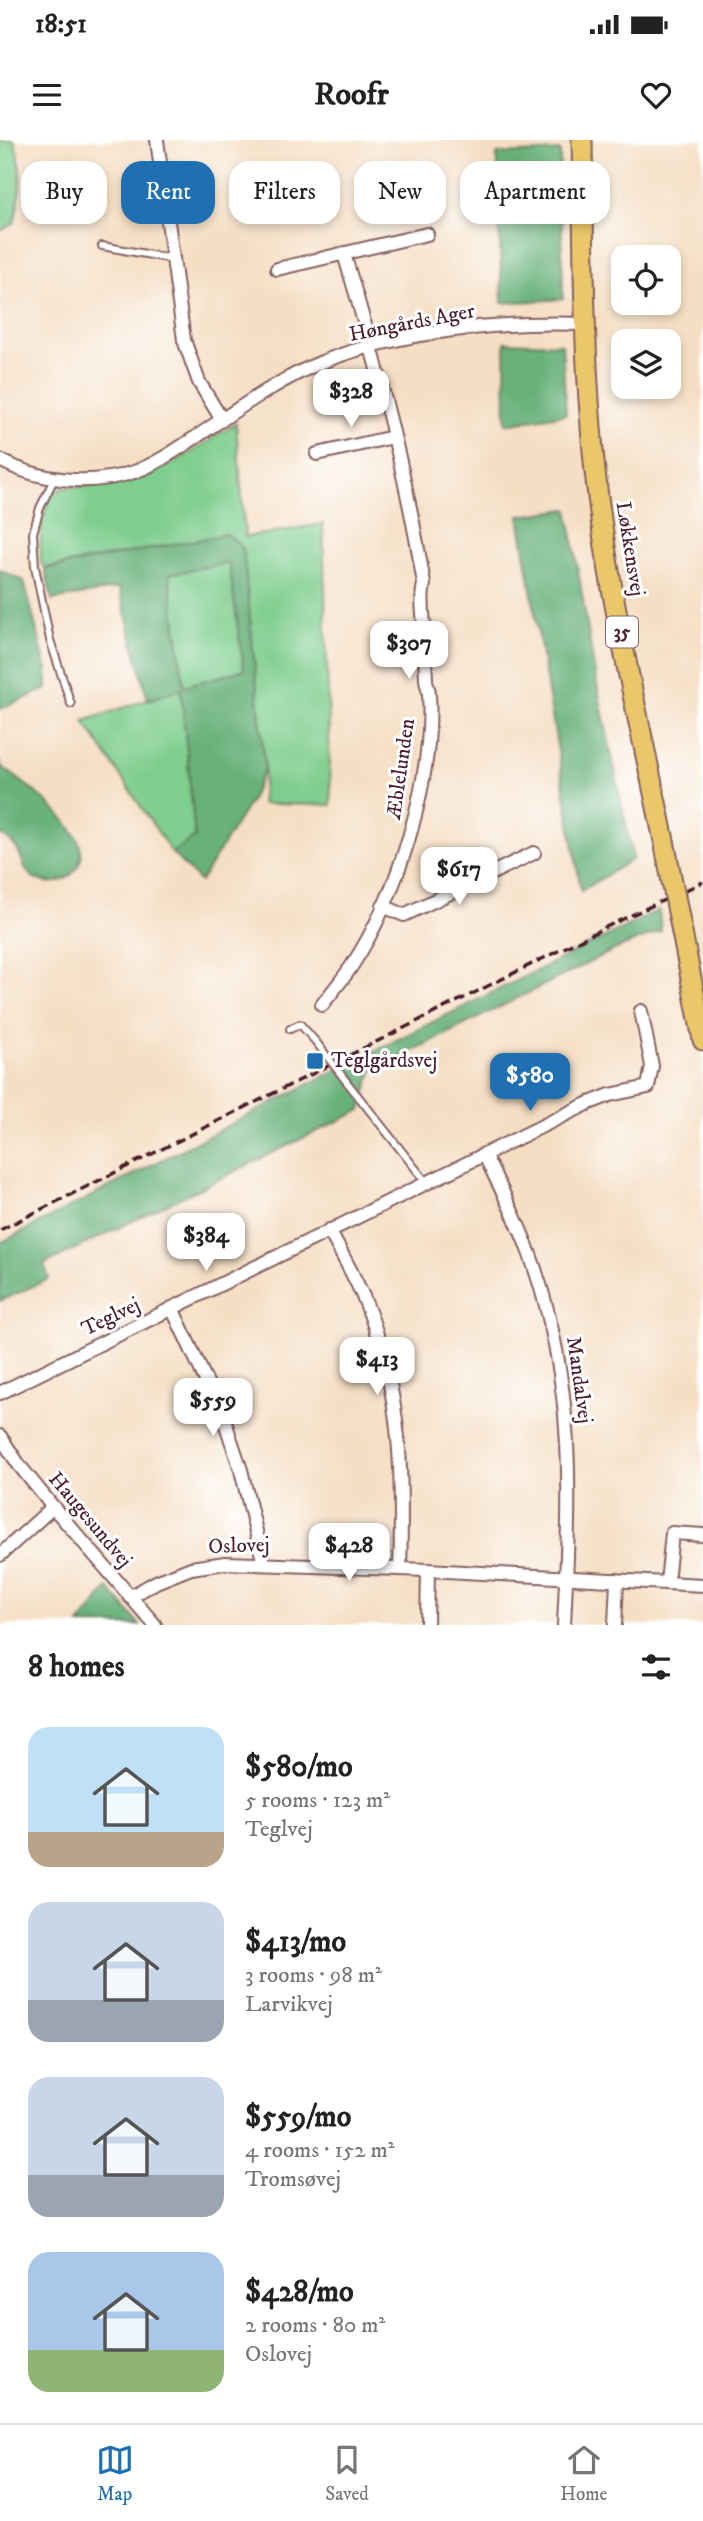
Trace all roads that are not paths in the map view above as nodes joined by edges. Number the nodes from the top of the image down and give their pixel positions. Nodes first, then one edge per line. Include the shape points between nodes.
1 (157, 140) edge
2 (582, 140) edge
3 (427, 234) dead end
4 (102, 246) dead end
5 (344, 254) junction
6 (173, 259) junction
7 (277, 269) dead end
8 (585, 324) junction
9 (372, 346) junction
10 (222, 420) junction
11 (393, 437) junction
12 (317, 454) dead end
13 (0, 460) edge
14 (54, 479) junction
15 (71, 704) dead end
16 (534, 853) dead end
17 (383, 906) junction
18 (322, 1005) dead end
19 (641, 1012) dead end
20 (290, 1029) dead end
21 (703, 1040) edge
22 (484, 1154) junction
23 (427, 1182) junction
24 (329, 1230) junction
25 (172, 1308) junction
26 (0, 1393) edge
27 (0, 1436) edge
28 (52, 1507) junction
29 (703, 1535) edge
30 (0, 1555) edge
31 (264, 1564) junction
32 (400, 1569) junction
33 (428, 1570) junction
34 (566, 1576) junction
35 (617, 1580) junction
36 (667, 1583) junction
37 (703, 1585) edge
38 (130, 1597) junction
39 (155, 1625) edge
40 (426, 1625) edge
41 (564, 1625) edge
42 (615, 1625) edge

1 - 6 street
2 - 8 main road, Løkkensvej / 35
3 - 5 street
4 - 6 lane
5 - 7 street
5 - 9 street, Æblelunden
6 - 10 street via 184,340 199,382
8 - 9 street, Høngårds Ager via 447,331
8 - 21 main road, Løkkensvej / 35, bridge via 590,426 612,585
9 - 10 street, Høngårds Ager via 273,386
9 - 11 street, Æblelunden
10 - 14 street, Høngårds Ager via 136,472 99,480
11 - 12 street
11 - 17 street, Æblelunden via 424,584 421,596 429,691 418,804 408,844
13 - 14 street, Høngårds Ager
14 - 15 lane via 33,533 50,640
16 - 17 street via 404,915
17 - 18 street, Æblelunden via 351,967
19 - 22 street, Teglvej via 652,1066 648,1087 587,1104
20 - 23 lane, bridge via 300,1024
22 - 23 street, Teglvej
22 - 34 street, Mandalvej via 534,1265 557,1352 568,1442
23 - 24 street, Teglvej
24 - 25 street, Teglvej
24 - 32 street via 366,1304 393,1393 402,1485
25 - 26 street, Teglvej
25 - 31 street via 224,1419
27 - 28 street, Haugesundvej
28 - 30 street
28 - 38 street, Haugesundvej
29 - 36 street via 672,1533
31 - 32 street, Oslovej
31 - 38 street, Oslovej via 191,1568
32 - 33 street, Oslovej
33 - 34 street, Oslovej
33 - 40 street
34 - 35 street, Oslovej
34 - 41 street, Mandalvej
35 - 36 street, Oslovej
35 - 42 street
36 - 37 street, Oslovej
38 - 39 street, Haugesundvej

